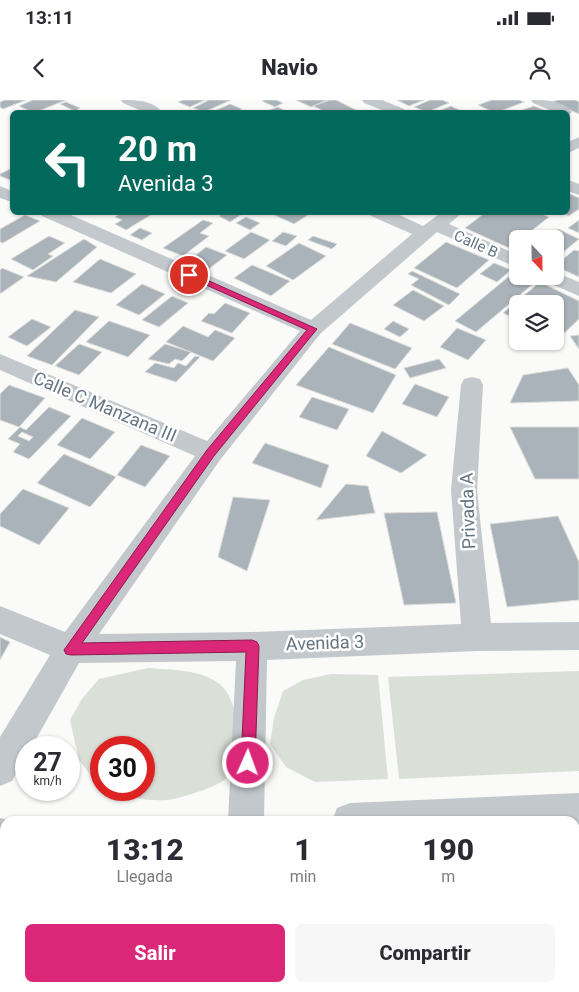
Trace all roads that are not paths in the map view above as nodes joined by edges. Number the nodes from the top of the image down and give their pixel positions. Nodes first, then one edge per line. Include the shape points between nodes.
1 (128, 100) edge
2 (370, 100) edge
3 (538, 100) edge
4 (151, 110) edge
5 (394, 110) edge
6 (560, 110) edge
7 (55, 215) edge
8 (393, 215) edge
9 (438, 224) edge
10 (509, 258) edge
11 (564, 283) edge
12 (579, 290) edge
13 (313, 329) junction
14 (0, 361) edge
15 (472, 385) dead end
16 (210, 453) junction
17 (0, 620) edge
18 (579, 636) edge
19 (477, 637) junction
20 (252, 646) junction
21 (71, 650) junction
22 (0, 769) edge
23 (579, 810) edge
24 (246, 816) edge
25 (454, 816) edge

1 - 4 street
2 - 5 street
3 - 6 street
7 - 13 street
8 - 9 street, Calle B
9 - 10 street, Calle B
9 - 13 street
11 - 12 street
13 - 16 street
14 - 16 street, Calle C Manzana III
15 - 19 street, Privada A via 464,490
16 - 21 street
17 - 21 street
18 - 19 street, Avenida 3
19 - 20 street, Avenida 3
20 - 21 street, Avenida 3
20 - 24 street
21 - 22 street
23 - 25 street

